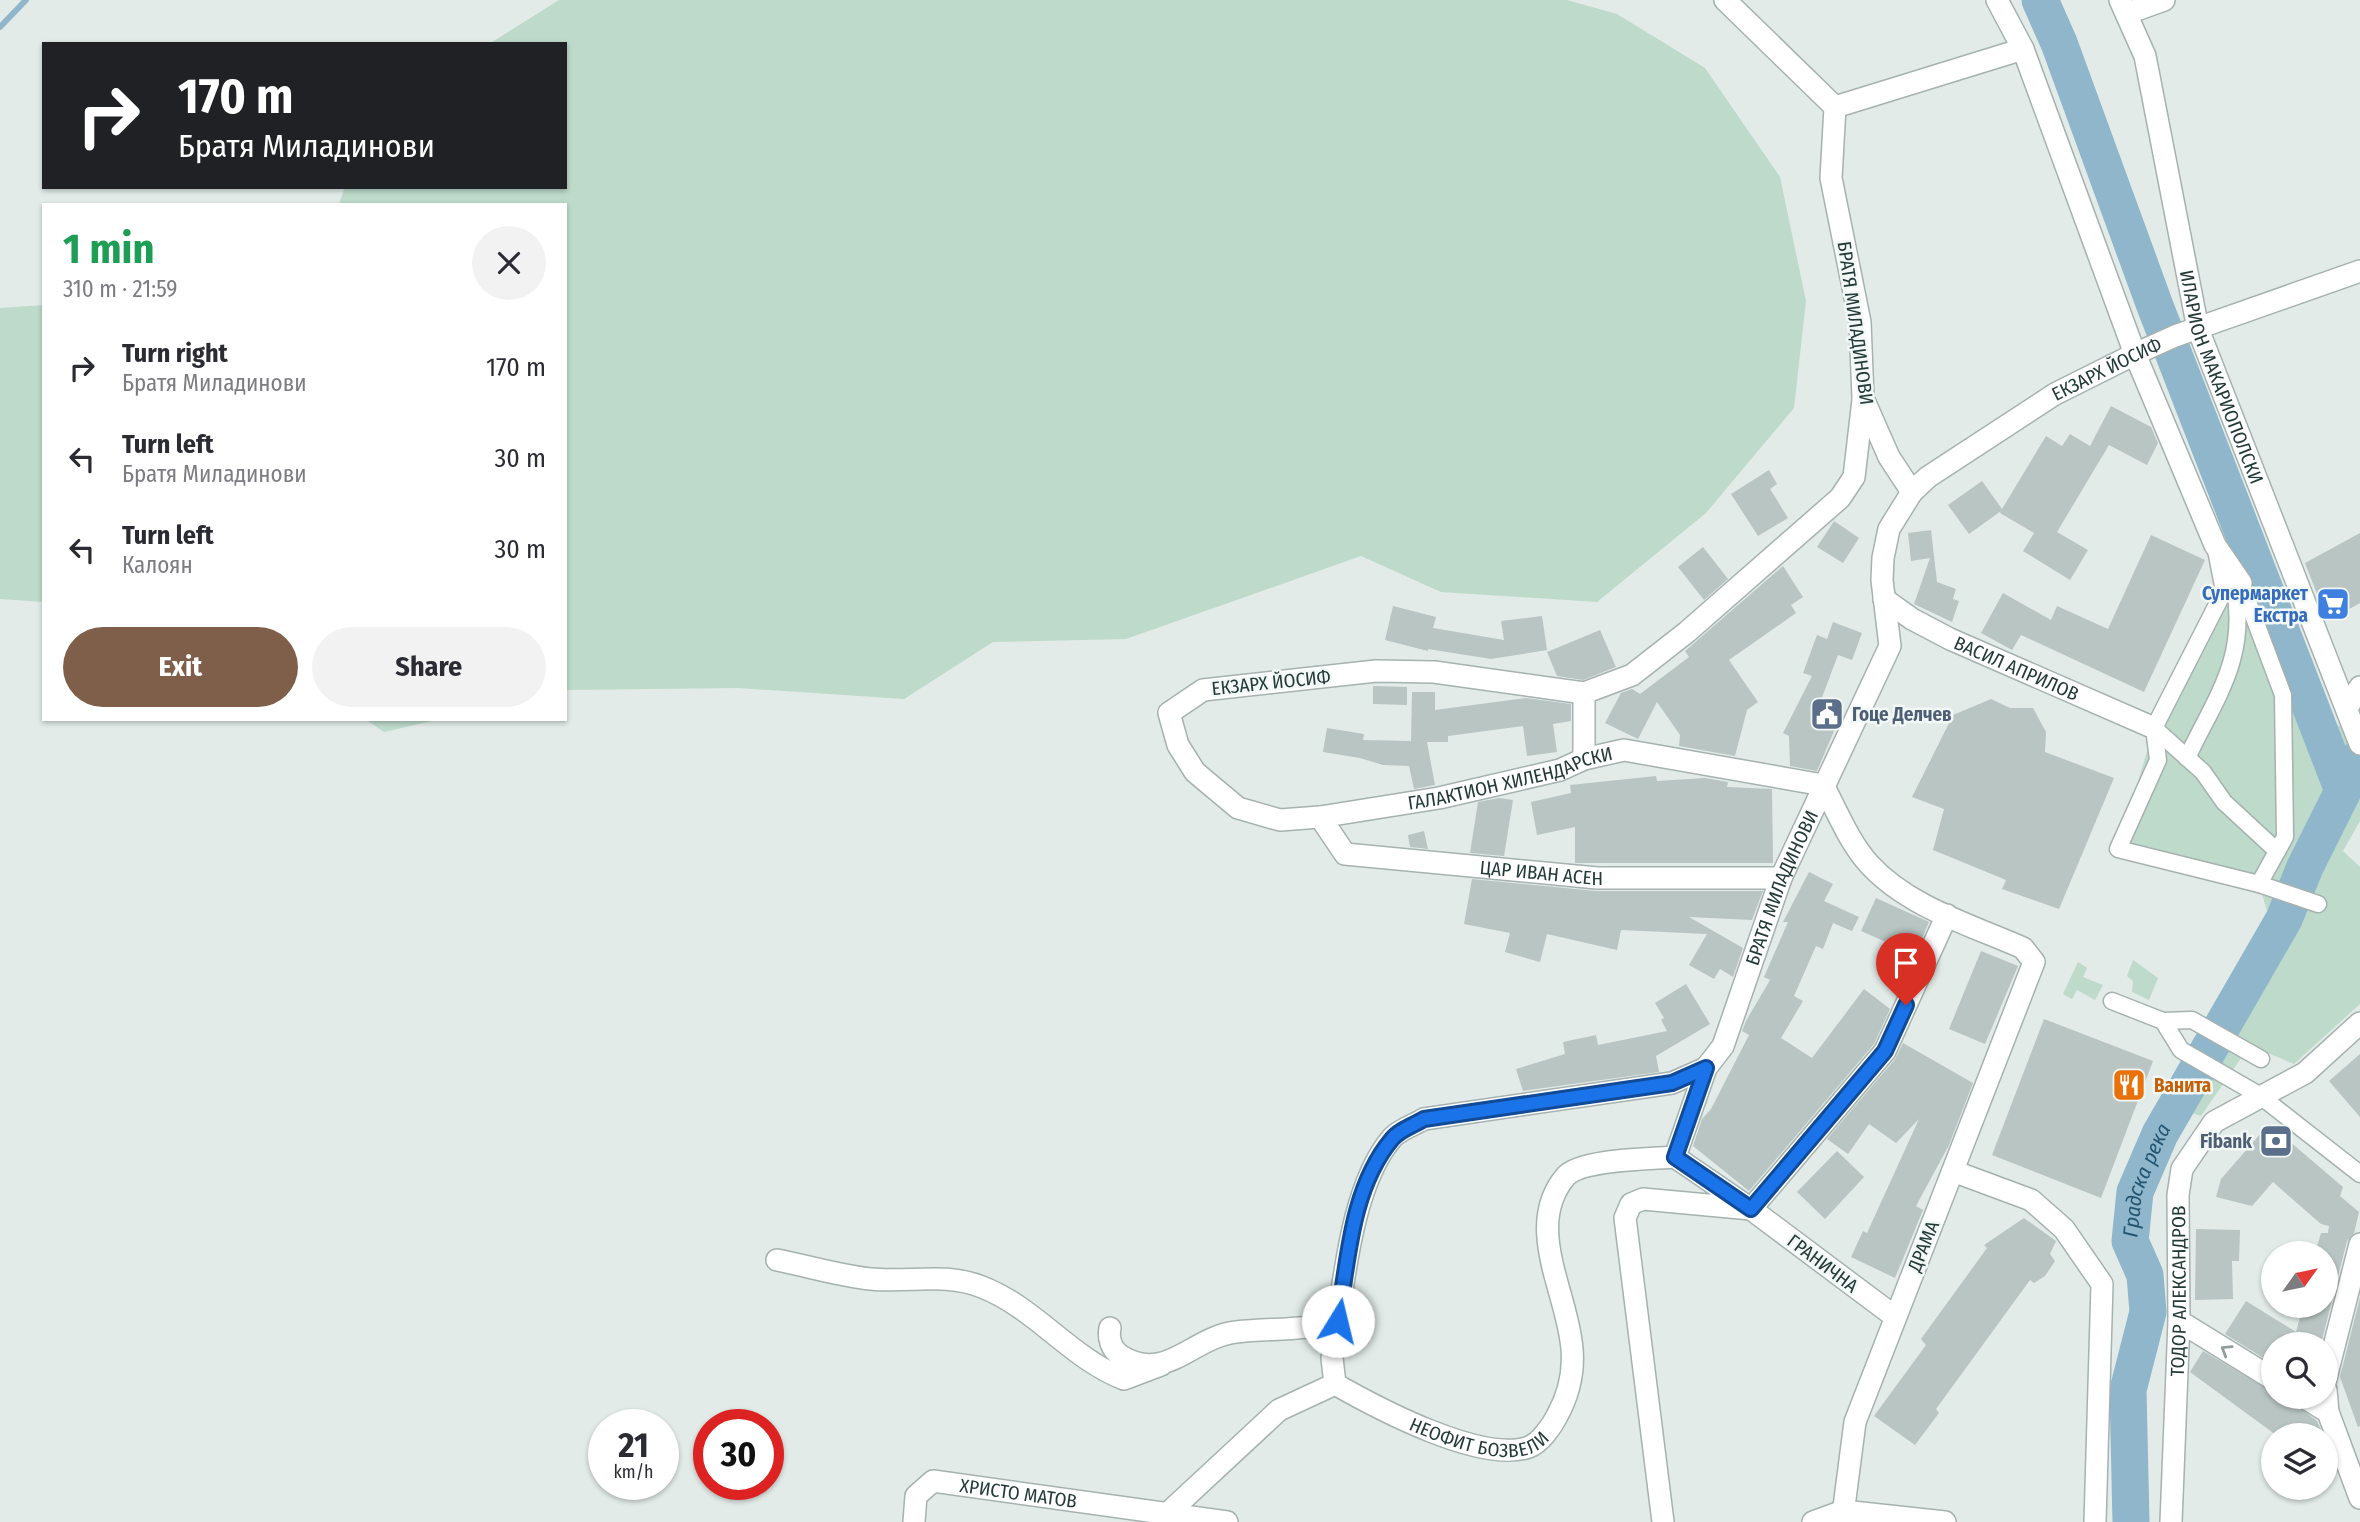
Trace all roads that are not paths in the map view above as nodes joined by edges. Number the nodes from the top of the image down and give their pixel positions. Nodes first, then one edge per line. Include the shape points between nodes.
1 (1725, 0) edge
2 (1997, 0) edge
3 (2164, 0) edge
4 (2124, 6) edge
5 (2023, 49) junction
6 (1835, 107) junction
7 (2360, 271) edge
8 (2198, 329) junction
9 (2135, 354) junction
10 (1863, 398) junction
11 (1912, 492) junction
12 (2215, 545) junction
13 (2241, 583) joint
14 (1884, 599) junction
15 (2360, 687) edge
16 (1584, 693) junction
17 (2347, 708) junction
18 (2154, 728) junction
19 (2360, 744) edge
20 (2187, 758) junction
21 (1584, 759) junction
22 (1823, 785) junction
23 (1320, 817) junction
24 (2277, 850) junction
25 (1781, 878) junction
26 (2259, 884) junction
27 (2318, 904) dead end
28 (1947, 915) junction
29 (2112, 1001) dead end
30 (2163, 1021) junction
31 (2360, 1023) edge
32 (2262, 1059) dead end
33 (1706, 1068) junction
34 (2259, 1095) junction
35 (1675, 1157) junction
36 (1953, 1171) junction
37 (2360, 1174) edge
38 (1751, 1209) junction
39 (2360, 1244) edge
40 (777, 1260) dead end
41 (1894, 1316) junction
42 (1338, 1321) junction
43 (2179, 1321) junction
44 (1110, 1328) dead end
45 (2338, 1332) edge
46 (1161, 1365) junction
47 (2261, 1372) edge
48 (1335, 1384) junction
49 (2323, 1409) edge
50 (2328, 1409) edge
51 (2328, 1412) junction
52 (2360, 1498) edge
53 (1166, 1515) junction
54 (1843, 1517) edge
55 (914, 1522) edge
56 (1227, 1522) edge
57 (1663, 1522) edge
58 (1813, 1522) edge
59 (1945, 1522) edge
60 (2095, 1522) edge
61 (2171, 1522) edge

1 - 6 street
2 - 5 street
3 - 4 street
4 - 8 street, ИЛАРИОН МАКАРИОПОЛСКИ via 2145,57
5 - 6 street
5 - 9 street
6 - 10 street, БРАТЯ МИЛАДИНОВИ via 1831,178 1860,323
7 - 8 street, ЕКЗАРХ ЙОСИФ
8 - 9 street, ЕКЗАРХ ЙОСИФ
8 - 17 street, ИЛАРИОН МАКАРИОПОЛСКИ
9 - 11 street, ЕКЗАРХ ЙОСИФ via 2055,394 1927,477
9 - 12 street
10 - 11 street, БРАТЯ МИЛАДИНОВИ via 1889,457
10 - 16 street, ЕКЗАРХ ЙОСИФ via 1854,477 1840,498 1632,675
11 - 14 street, БРАТЯ МИЛАДИНОВИ via 1889,529 1883,558
12 - 13 street
12 - 18 street via 2224,591
12 - 20 street via 2234,588 2239,636 2234,659
13 - 24 street via 2283,695 2284,837
14 - 18 street, ВАСИЛ АПРИЛОВ via 1951,639
14 - 22 street, БРАТЯ МИЛАДИНОВИ via 1890,646
15 - 17 street
16 - 21 street
16 - 23 street, ЕКЗАРХ ЙОСИФ via 1434,672 1376,671 1203,690 1169,713 1178,745 1195,772 1238,808 1280,820
17 - 19 street, ИЛАРИОН МАКАРИОПОЛСКИ
18 - 20 street
18 - 26 street via 2158,760 2119,849
20 - 24 street via 2224,802
21 - 22 street, ГАЛАКТИОН ХИЛЕНДАРСКИ via 1624,750
21 - 23 street, ГАЛАКТИОН ХИЛЕНДАРСКИ via 1560,770 1439,798
22 - 25 street, БРАТЯ МИЛАДИНОВИ
22 - 28 street via 1868,863 1892,885
23 - 25 street, ЦАР ИВАН АСЕН via 1345,854 1597,878
24 - 26 street
25 - 33 street, БРАТЯ МИЛАДИНОВИ via 1723,1046
26 - 27 street
28 - 36 street, ДРАМА via 2023,948 2034,962
28 - 38 street via 1885,1051
29 - 30 street
30 - 32 street via 2192,1020
30 - 34 street via 2181,1050
31 - 34 street, ТОДОР АЛЕКСАНДРОВ via 2305,1073
33 - 35 street, БРАТЯ МИЛАДИНОВИ
33 - 42 street via 1672,1083 1424,1119 1393,1137 1370,1173 1359,1203
34 - 37 street
34 - 43 street, ТОДОР АЛЕКСАНДРОВ via 2214,1122 2182,1169
35 - 38 street
35 - 48 street, НЕОФИТ БОЗВЕЛИ via 1596,1164 1568,1174 1549,1203 1547,1244 1569,1319 1573,1353 1567,1398 1552,1426 1530,1447 1493,1450 1467,1445
36 - 41 street, ДРАМА
36 - 60 street via 2031,1200 2064,1229 2102,1284
38 - 41 street, ГРАНИЧНА
38 - 57 street via 1643,1199 1631,1204 1625,1218
39 - 45 street
40 - 46 street via 871,1279 945,1278 979,1286 1008,1298 1105,1371 1124,1379
41 - 54 street, ДРАМА via 1855,1422
42 - 46 street via 1318,1327 1234,1332
42 - 48 street via 1332,1358
47 -> 43 street
43 - 61 street, ТОДОР АЛЕКСАНДРОВ
44 - 46 street via 1108,1338 1118,1354 1140,1365
48 - 53 street via 1279,1410
49 - 51 street
50 - 51 street
51 - 52 street
53 - 55 street, ХРИСТО МАТОВ via 933,1481 916,1496
53 - 56 street, ХРИСТО МАТОВ
54 - 58 street
54 - 59 street

